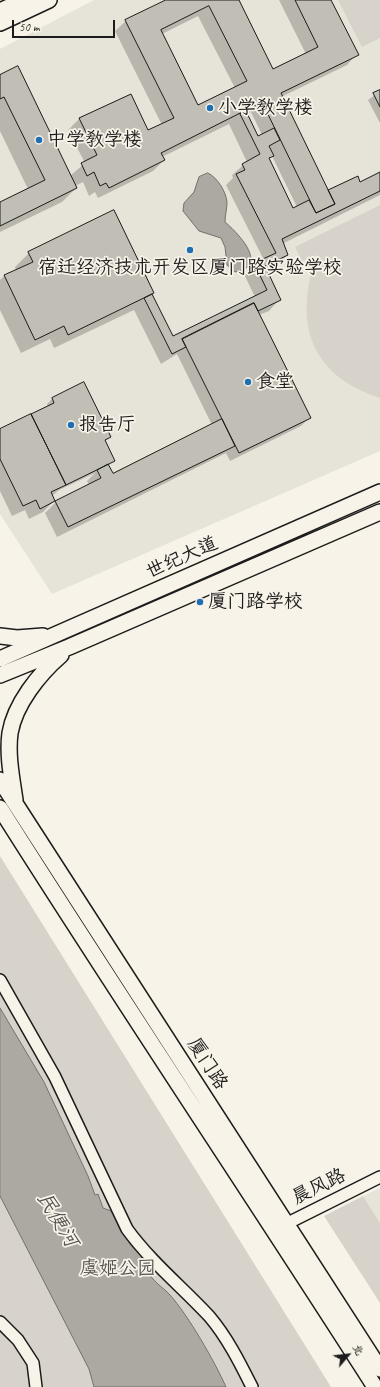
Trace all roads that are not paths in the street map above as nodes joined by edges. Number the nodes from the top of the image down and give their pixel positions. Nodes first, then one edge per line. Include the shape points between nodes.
1 (24, 0) edge
2 (49, 0) edge
3 (0, 11) edge
4 (0, 23) edge
5 (380, 492) edge
6 (380, 512) edge
7 (60, 634) junction
8 (0, 636) edge
9 (69, 647) junction
10 (0, 659) edge
11 (0, 675) edge
12 (0, 780) edge
13 (16, 805) junction
14 (0, 808) edge
15 (0, 980) edge
16 (380, 1177) edge
17 (281, 1227) junction
18 (0, 1322) edge
19 (380, 1369) edge
20 (36, 1387) edge
21 (252, 1387) edge
22 (375, 1387) edge

1 - 3 street
2 - 4 street
5 - 7 street, 世纪大道
6 - 9 street, 世纪大道
7 - 8 street via 17,638
7 - 10 street, 世纪大道
9 - 11 street, 世纪大道
9 - 13 street via 32,685 10,733 10,759
12 - 13 street, 厦门路
13 - 17 street, 厦门路
14 - 17 street, 厦门路 via 101,968
15 - 21 street via 55,1077 127,1229 142,1250 209,1316
16 - 17 street, 晨风路
17 - 19 street, 厦门路
17 - 22 street, 厦门路
18 - 20 street via 18,1340 33,1363

